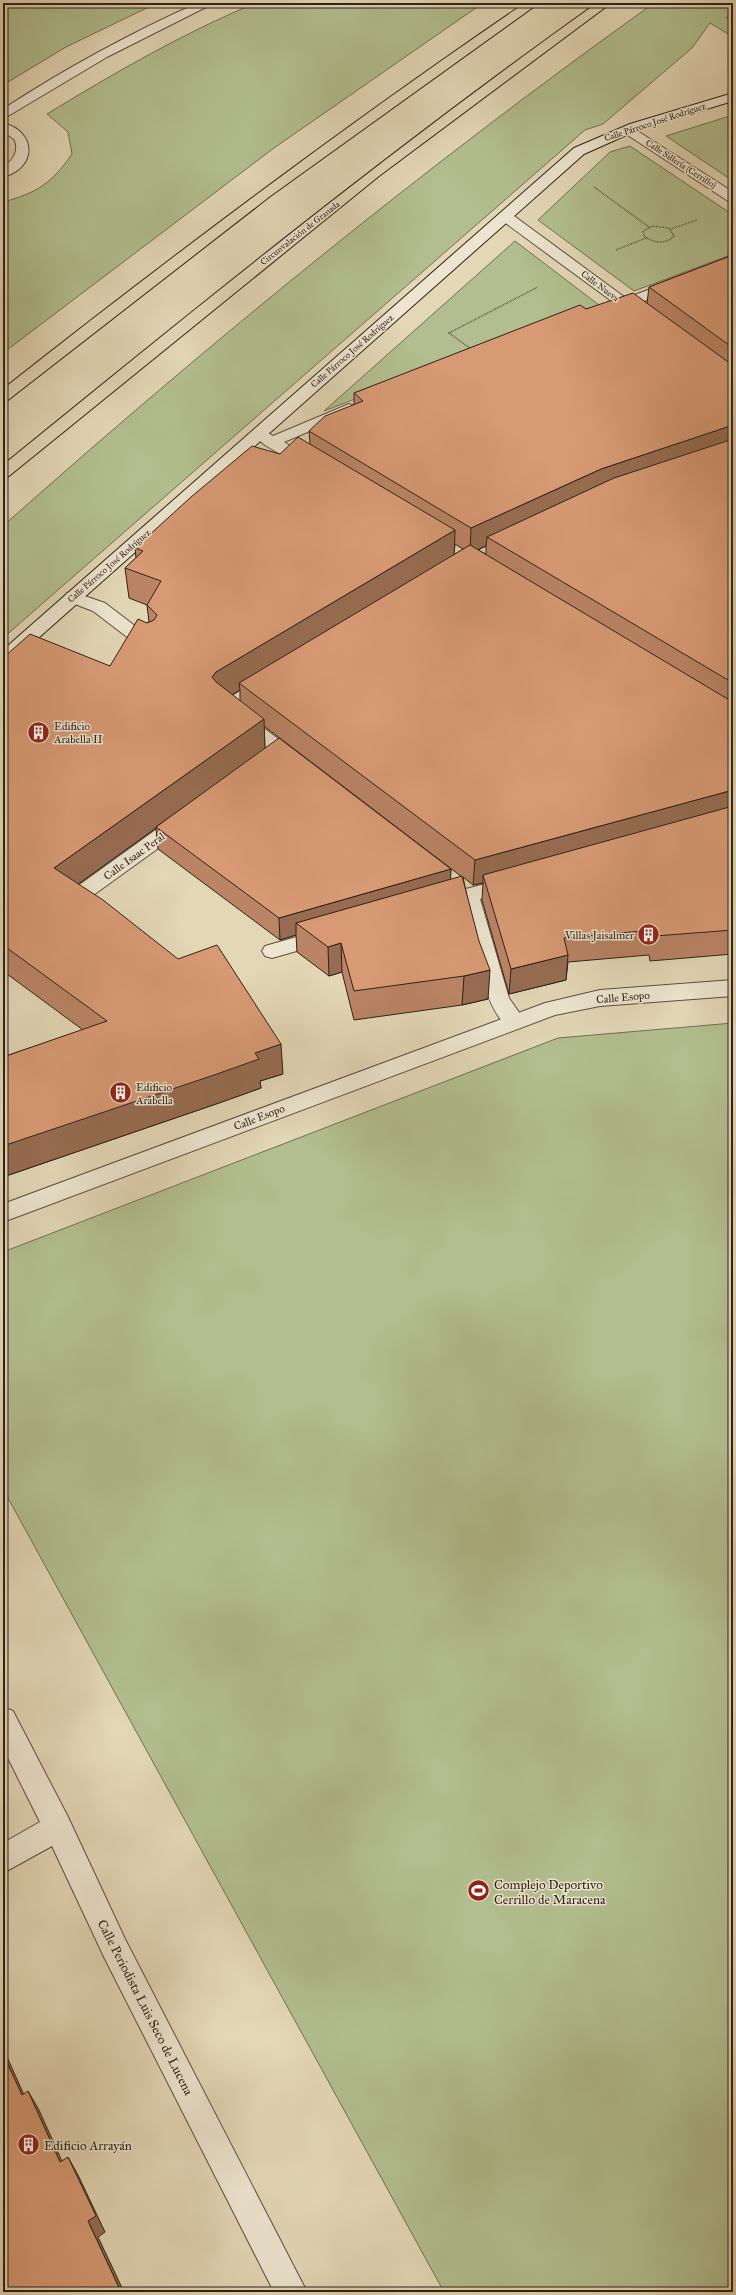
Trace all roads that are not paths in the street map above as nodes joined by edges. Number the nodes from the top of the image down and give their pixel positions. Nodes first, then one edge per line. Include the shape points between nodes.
1 (208, 3) edge
2 (533, 3) edge
3 (604, 3) edge
4 (733, 97) edge
5 (3, 115) edge
6 (3, 127) edge
7 (628, 129) junction
8 (3, 174) edge
9 (732, 197) edge
10 (505, 216) junction
11 (733, 262) edge
12 (624, 304) junction
13 (597, 314) edge
14 (650, 323) edge
15 (3, 396) edge
16 (365, 403) edge
17 (265, 438) junction
18 (320, 472) edge
19 (3, 473) edge
20 (73, 597) junction
21 (150, 646) edge
22 (3, 660) edge
23 (278, 675) edge
24 (312, 774) edge
25 (194, 812) edge
26 (533, 878) edge
27 (450, 880) edge
28 (85, 891) edge
29 (469, 894) junction
30 (423, 908) edge
31 (340, 932) edge
32 (272, 952) dead end
33 (733, 988) edge
34 (515, 1021) junction
35 (3, 1213) edge
36 (3, 1720) edge
37 (58, 1827) junction
38 (3, 1859) edge
39 (291, 2292) edge

1 - 5 street via 156,25 64,76
2 - 15 highway via 304,164 140,287
3 - 19 highway, Circunvalación de Granada via 360,185 210,303
4 - 7 street, Calle Párroco José Rodríguez
6 - 8 street via 19,137 24,147 22,158
7 - 9 street, Calle Sillería (Cerrillo)
7 - 10 street, Calle Párroco José Rodríguez via 580,151
10 - 12 street, Calle Nueva
10 - 17 street, Calle Párroco José Rodríguez
11 - 12 street
12 - 13 street
12 - 14 street, Calle Nueva
16 - 17 street, Calle Párroco José Rodríguez
17 - 18 street
17 - 20 street, Calle Párroco José Rodríguez
20 - 21 street via 99,607
20 - 22 street, Calle Párroco José Rodríguez
23 - 24 street via 224,708 273,755
25 - 28 street, Calle Isaac Peral
26 - 29 street
27 - 29 street
29 - 30 street
29 - 34 street via 499,1000
31 - 32 street
33 - 34 street, Calle Esopo via 600,998 552,1008
34 - 35 street, Calle Esopo
36 - 37 street, Calle Periodista Luis Seco de Lucena
37 - 38 street
37 - 39 street, Calle Periodista Luis Seco de Lucena via 115,1949

